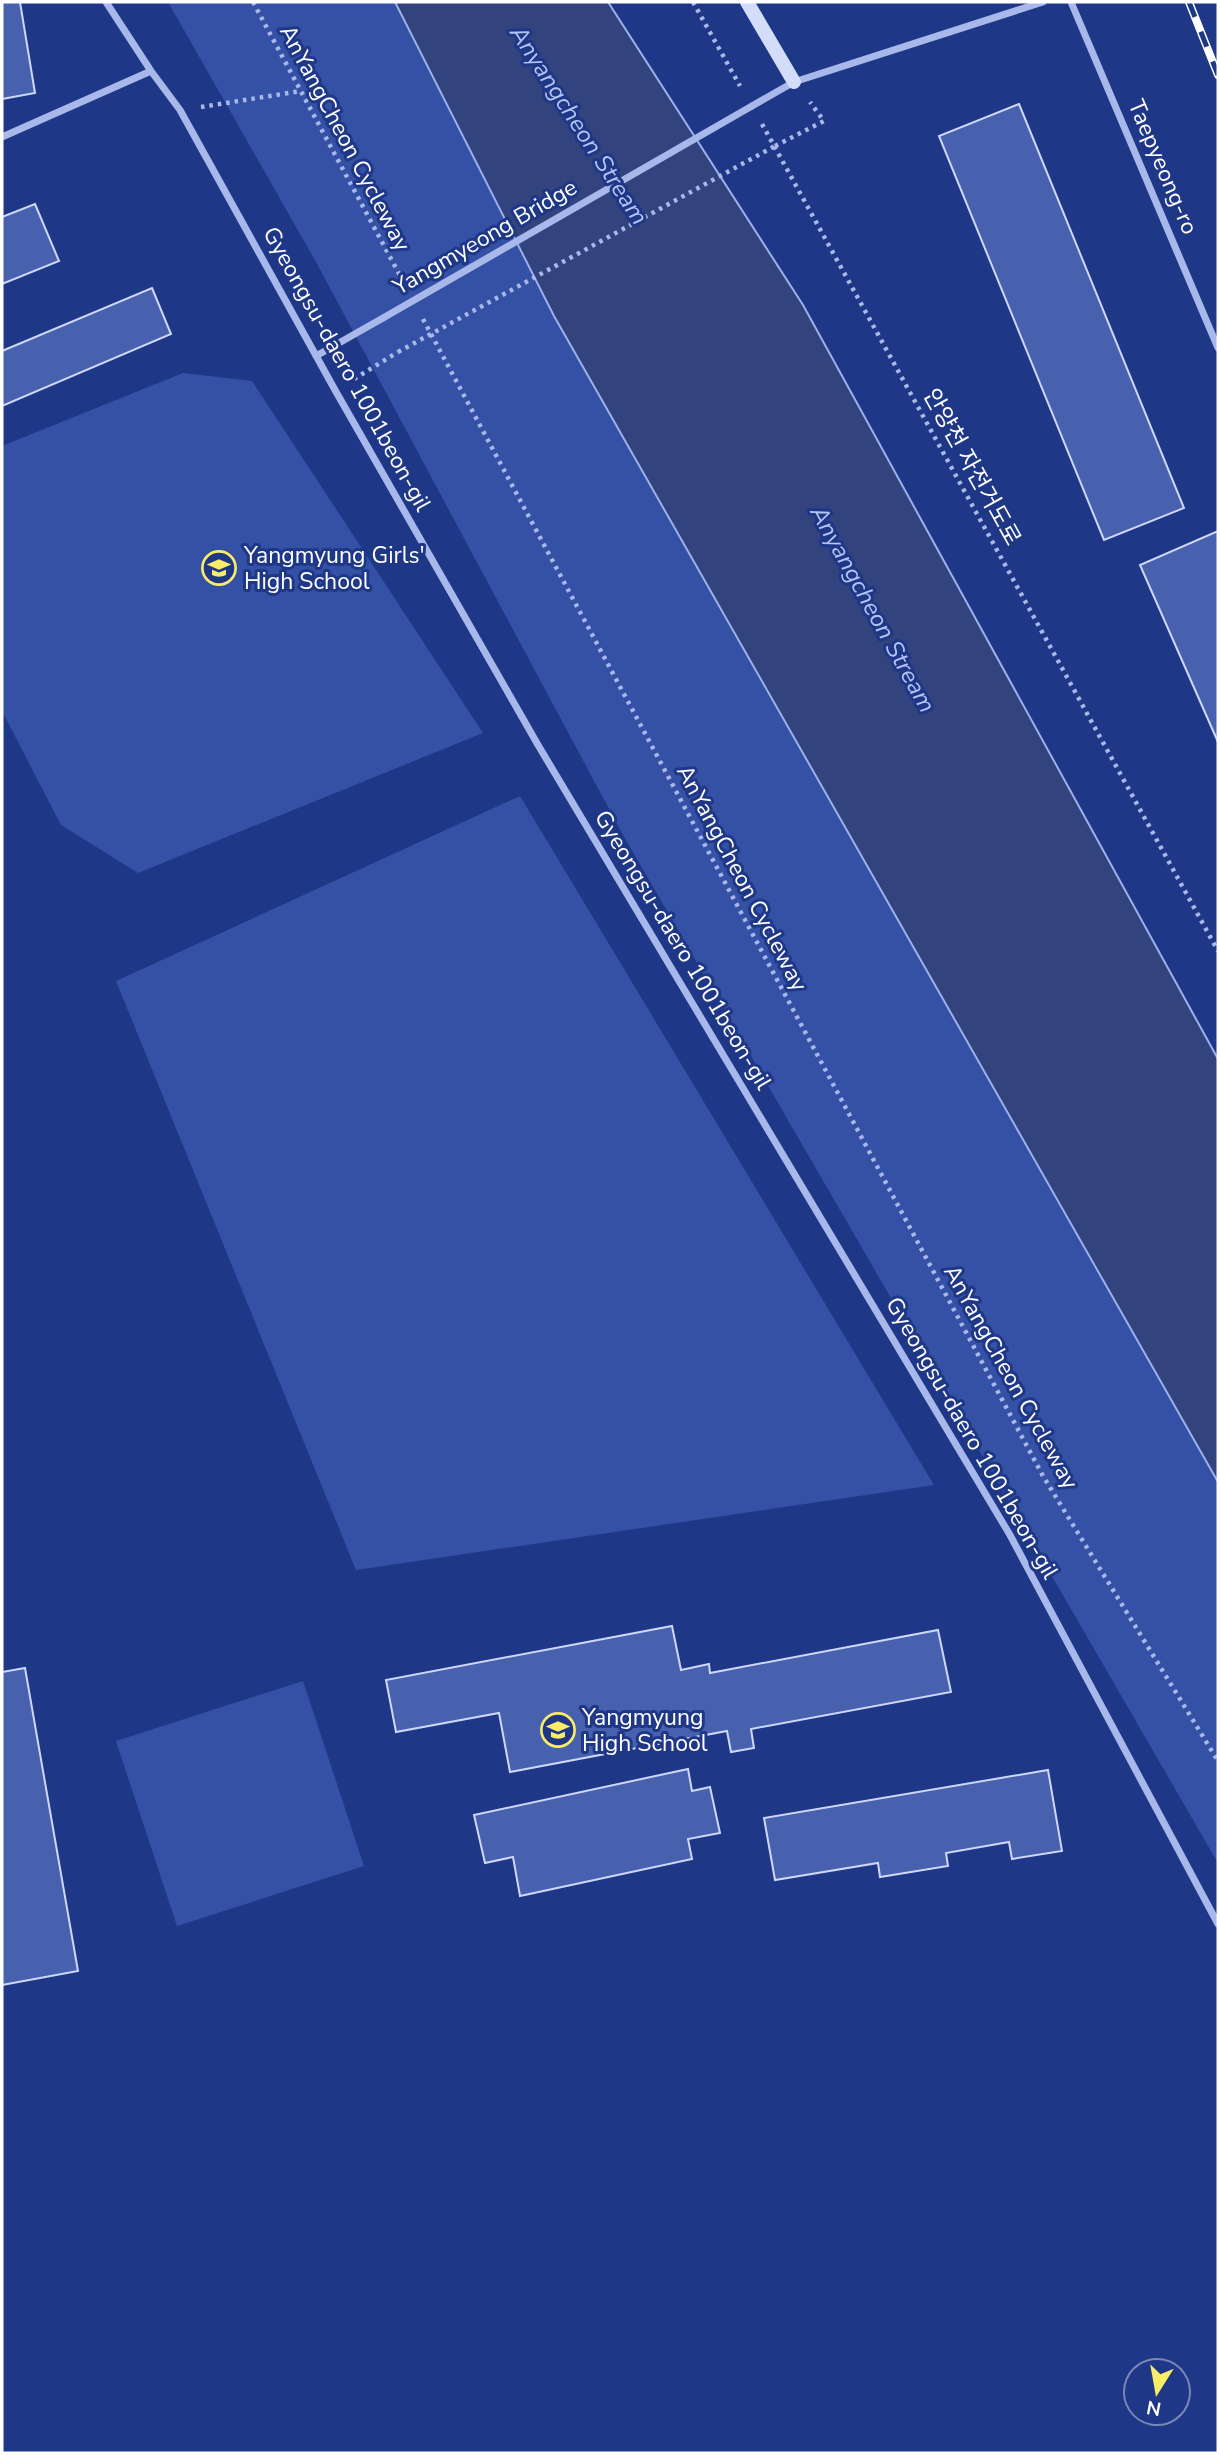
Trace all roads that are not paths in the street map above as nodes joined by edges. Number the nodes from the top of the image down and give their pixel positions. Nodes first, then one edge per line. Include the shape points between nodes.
1 (106, 2) edge
2 (747, 2) edge
3 (1044, 2) edge
4 (1072, 2) edge
5 (151, 71) junction
6 (794, 82) junction
7 (2, 136) edge
8 (1218, 348) edge
9 (316, 356) junction
10 (1218, 1924) edge

1 - 5 street, Gyeongsu-daero 1001beon-gil
2 - 6 street
3 - 6 street, Yangmyeong Bridge
4 - 8 street, Taepyeong-ro
5 - 7 street
5 - 9 street, Gyeongsu-daero 1001beon-gil via 180,110
6 - 9 street, Yangmyeong Bridge, bridge
9 - 10 street, Gyeongsu-daero 1001beon-gil via 538,745 1010,1535

